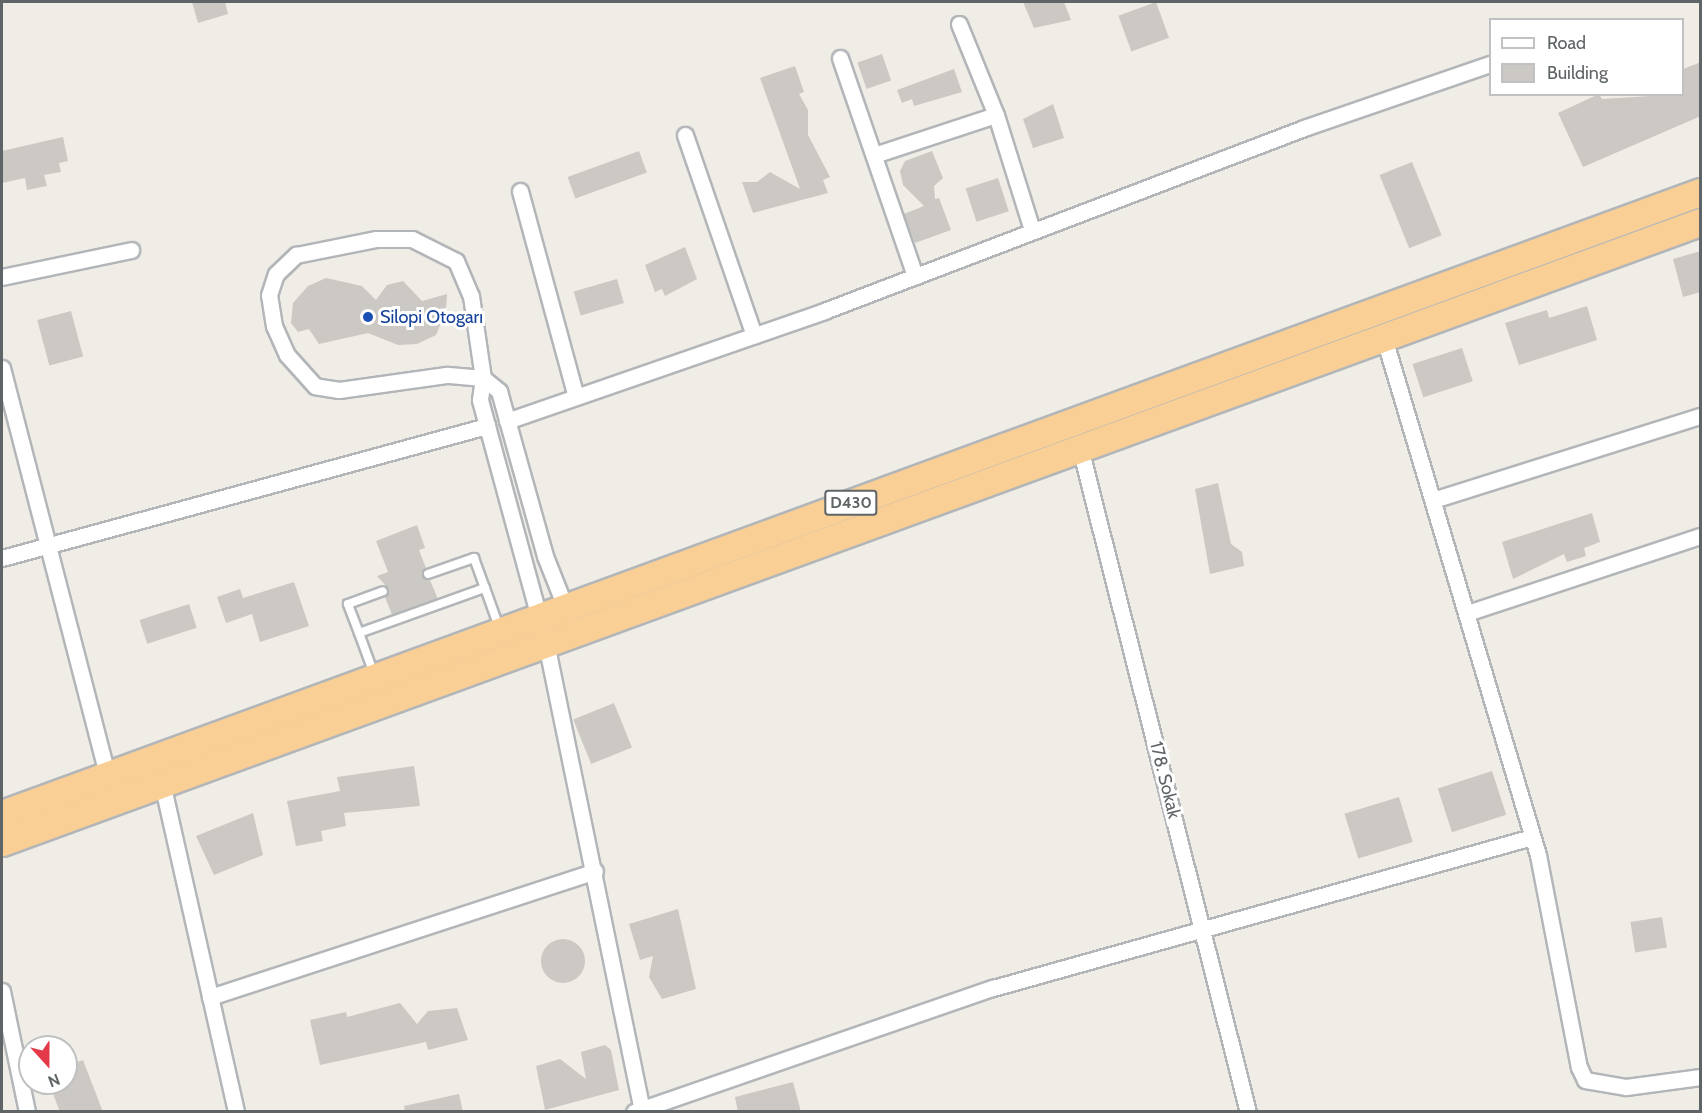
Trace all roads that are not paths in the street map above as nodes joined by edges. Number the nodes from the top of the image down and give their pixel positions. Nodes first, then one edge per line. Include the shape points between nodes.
1 (959, 24) dead end
2 (840, 58) dead end
3 (1489, 65) edge
4 (996, 115) junction
5 (685, 135) dead end
6 (874, 155) junction
7 (520, 191) dead end
8 (1701, 192) edge
9 (1701, 222) edge
10 (1032, 230) junction
11 (131, 250) dead end
12 (915, 276) junction
13 (2, 277) edge
14 (754, 335) junction
15 (1384, 338) junction
16 (2, 368) edge
17 (483, 378) junction
18 (5, 397) edge
19 (576, 397) junction
20 (1701, 416) edge
21 (507, 421) junction
22 (487, 426) junction
23 (1080, 448) junction
24 (1433, 500) junction
25 (1701, 536) edge
26 (47, 542) junction
27 (2, 558) edge
28 (428, 574) dead end
29 (485, 588) junction
30 (383, 591) dead end
31 (564, 608) junction
32 (1467, 613) junction
33 (542, 631) junction
34 (579, 631) junction
35 (500, 632) junction
36 (359, 633) junction
37 (375, 677) junction
38 (107, 775) junction
39 (162, 783) junction
40 (2, 813) edge
41 (1532, 837) junction
42 (2, 842) edge
43 (595, 871) junction
44 (1203, 926) junction
45 (2, 991) edge
46 (210, 997) junction
47 (1701, 1077) edge
48 (639, 1111) edge
49 (27, 1112) edge
50 (236, 1112) edge
51 (1248, 1112) edge

1 - 4 street
2 - 6 street
3 - 10 street
4 - 6 street
4 - 10 street
5 - 14 street
6 - 12 street
7 - 19 street
8 - 31 highway, D430
9 - 15 highway, D430
10 - 12 street
11 - 13 street
12 - 14 street
14 - 19 street
15 - 23 highway, D430
15 - 24 street
16 - 18 street
17 - 17 street via 471,296 456,261 421,243 376,239 296,255 276,274 269,295 274,326 287,355 315,386 339,390 446,375
17 - 21 street via 499,391
17 - 22 street via 480,400
18 - 26 street
19 - 21 street
20 - 24 street
21 - 31 street
22 - 26 street
22 - 33 street
23 - 34 highway, D430
23 - 44 street, 178. Sokak
24 - 32 street
25 - 32 street
26 - 27 street
26 - 38 street
28 - 29 lane via 474,558
29 - 35 lane
29 - 36 lane
30 - 36 lane via 348,604
31 - 33 highway, D430
31 - 34 street
32 - 41 street
33 - 34 highway, D430
33 - 35 highway, D430
33 - 39 highway, D430
33 - 43 street
35 - 37 highway, D430
36 - 37 lane
37 - 38 highway, D430
38 - 40 highway, D430
39 - 42 highway, D430
39 - 46 street
41 - 44 street
41 - 47 street via 1585,1080 1626,1087
43 - 46 street
43 - 48 street
44 - 48 street via 993,988
44 - 51 street, 178. Sokak
45 - 49 street
46 - 50 street

